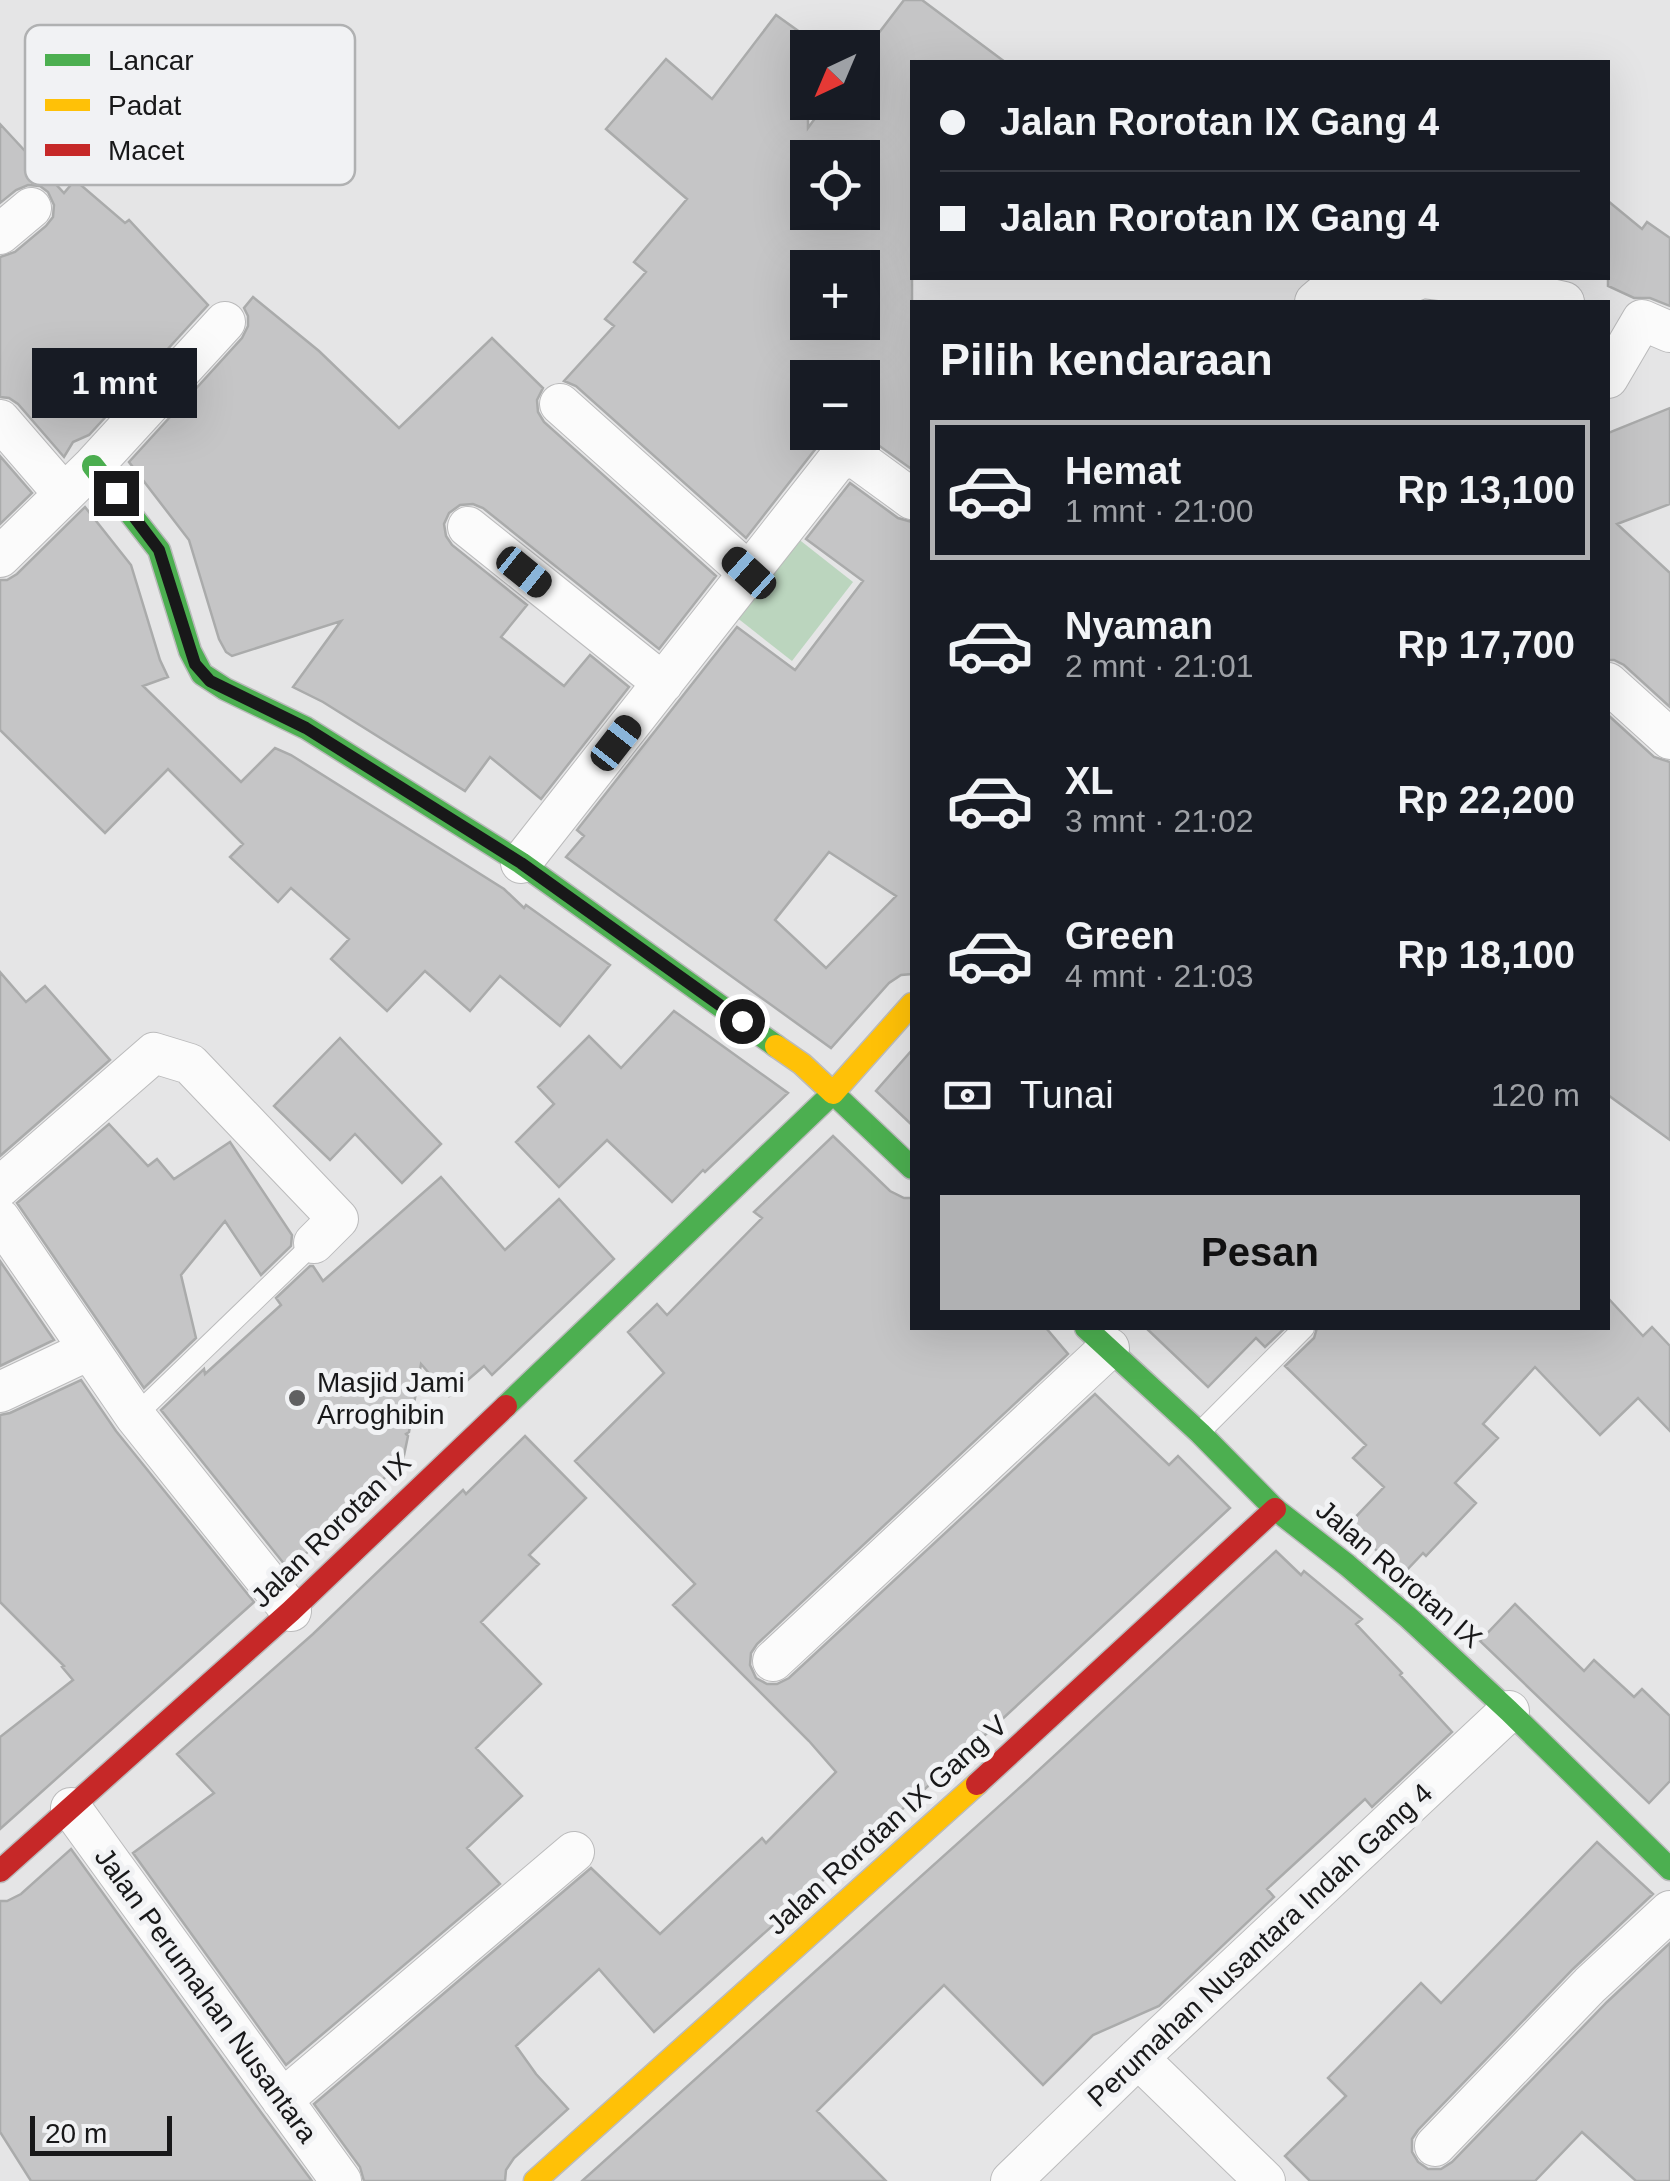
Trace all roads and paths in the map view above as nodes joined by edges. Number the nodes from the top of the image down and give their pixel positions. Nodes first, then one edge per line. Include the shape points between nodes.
1 (31, 208) dead end
2 (0, 234) edge
3 (1417, 280) edge
4 (1439, 280) edge
5 (1317, 300) edge
6 (1366, 300) edge
7 (1366, 300) edge
8 (1555, 300) edge
9 (225, 322) dead end
10 (1640, 322) edge
11 (1610, 374) edge
12 (560, 404) dead end
13 (0, 420) edge
14 (93, 466) junction
15 (64, 494) junction
16 (910, 498) edge
17 (468, 528) dead end
18 (0, 557) edge
19 (749, 573) junction
20 (663, 682) junction
21 (1610, 685) edge
22 (1670, 739) edge
23 (521, 863) junction
24 (910, 1006) edge
25 (833, 1093) junction
26 (910, 1166) edge
27 (0, 1187) edge
28 (0, 1219) edge
29 (314, 1243) joint
30 (1302, 1330) edge
31 (1098, 1338) edge
32 (89, 1350) junction
33 (0, 1392) edge
34 (135, 1416) junction
35 (1200, 1433) junction
36 (1275, 1509) junction
37 (291, 1611) junction
38 (773, 1661) dead end
39 (1509, 1711) junction
40 (71, 1808) junction
41 (574, 1852) dead end
42 (1670, 1869) edge
43 (0, 1871) edge
44 (1670, 1911) edge
45 (1138, 2058) junction
46 (282, 2100) junction
47 (1435, 2146) dead end
48 (341, 2181) edge
49 (536, 2181) edge
50 (1012, 2181) edge
51 (1265, 2181) edge

1 - 2 street
3 - 7 street
4 - 8 street
5 - 6 street
9 - 14 street
10 - 11 street
12 - 19 street
13 - 15 street
14 - 15 street
14 - 23 street via 159,550 202,674 306,728
15 - 18 street
16 - 19 street via 860,461 842,459
17 - 20 street
19 - 20 street
20 - 23 street
21 - 22 street
23 - 25 street
24 - 25 street, Jalan Rorotan IX
25 - 26 street
25 - 37 street, Jalan Rorotan IX
27 - 29 street via 154,1053 190,1064 338,1219
28 - 32 street
29 - 34 lane
30 - 35 lane
31 - 35 street, Jalan Rorotan IX
31 - 38 street
32 - 33 street
32 - 34 street
34 - 37 street
35 - 36 street, Jalan Rorotan IX
36 - 39 street, Jalan Rorotan IX via 1409,1618
36 - 49 street, Jalan Rorotan IX Gang V
37 - 40 street, Jalan Rorotan IX
39 - 42 street, Jalan Rorotan IX
39 - 45 street, Perumahan Nusantara Indah Gang 4
40 - 43 street, Jalan Rorotan IX
40 - 46 street, Jalan Perumahan Nusantara
41 - 46 street
44 - 47 street
45 - 50 street, Perumahan Nusantara Indah Gang 4
45 - 51 street
46 - 48 street, Jalan Perumahan Nusantara

